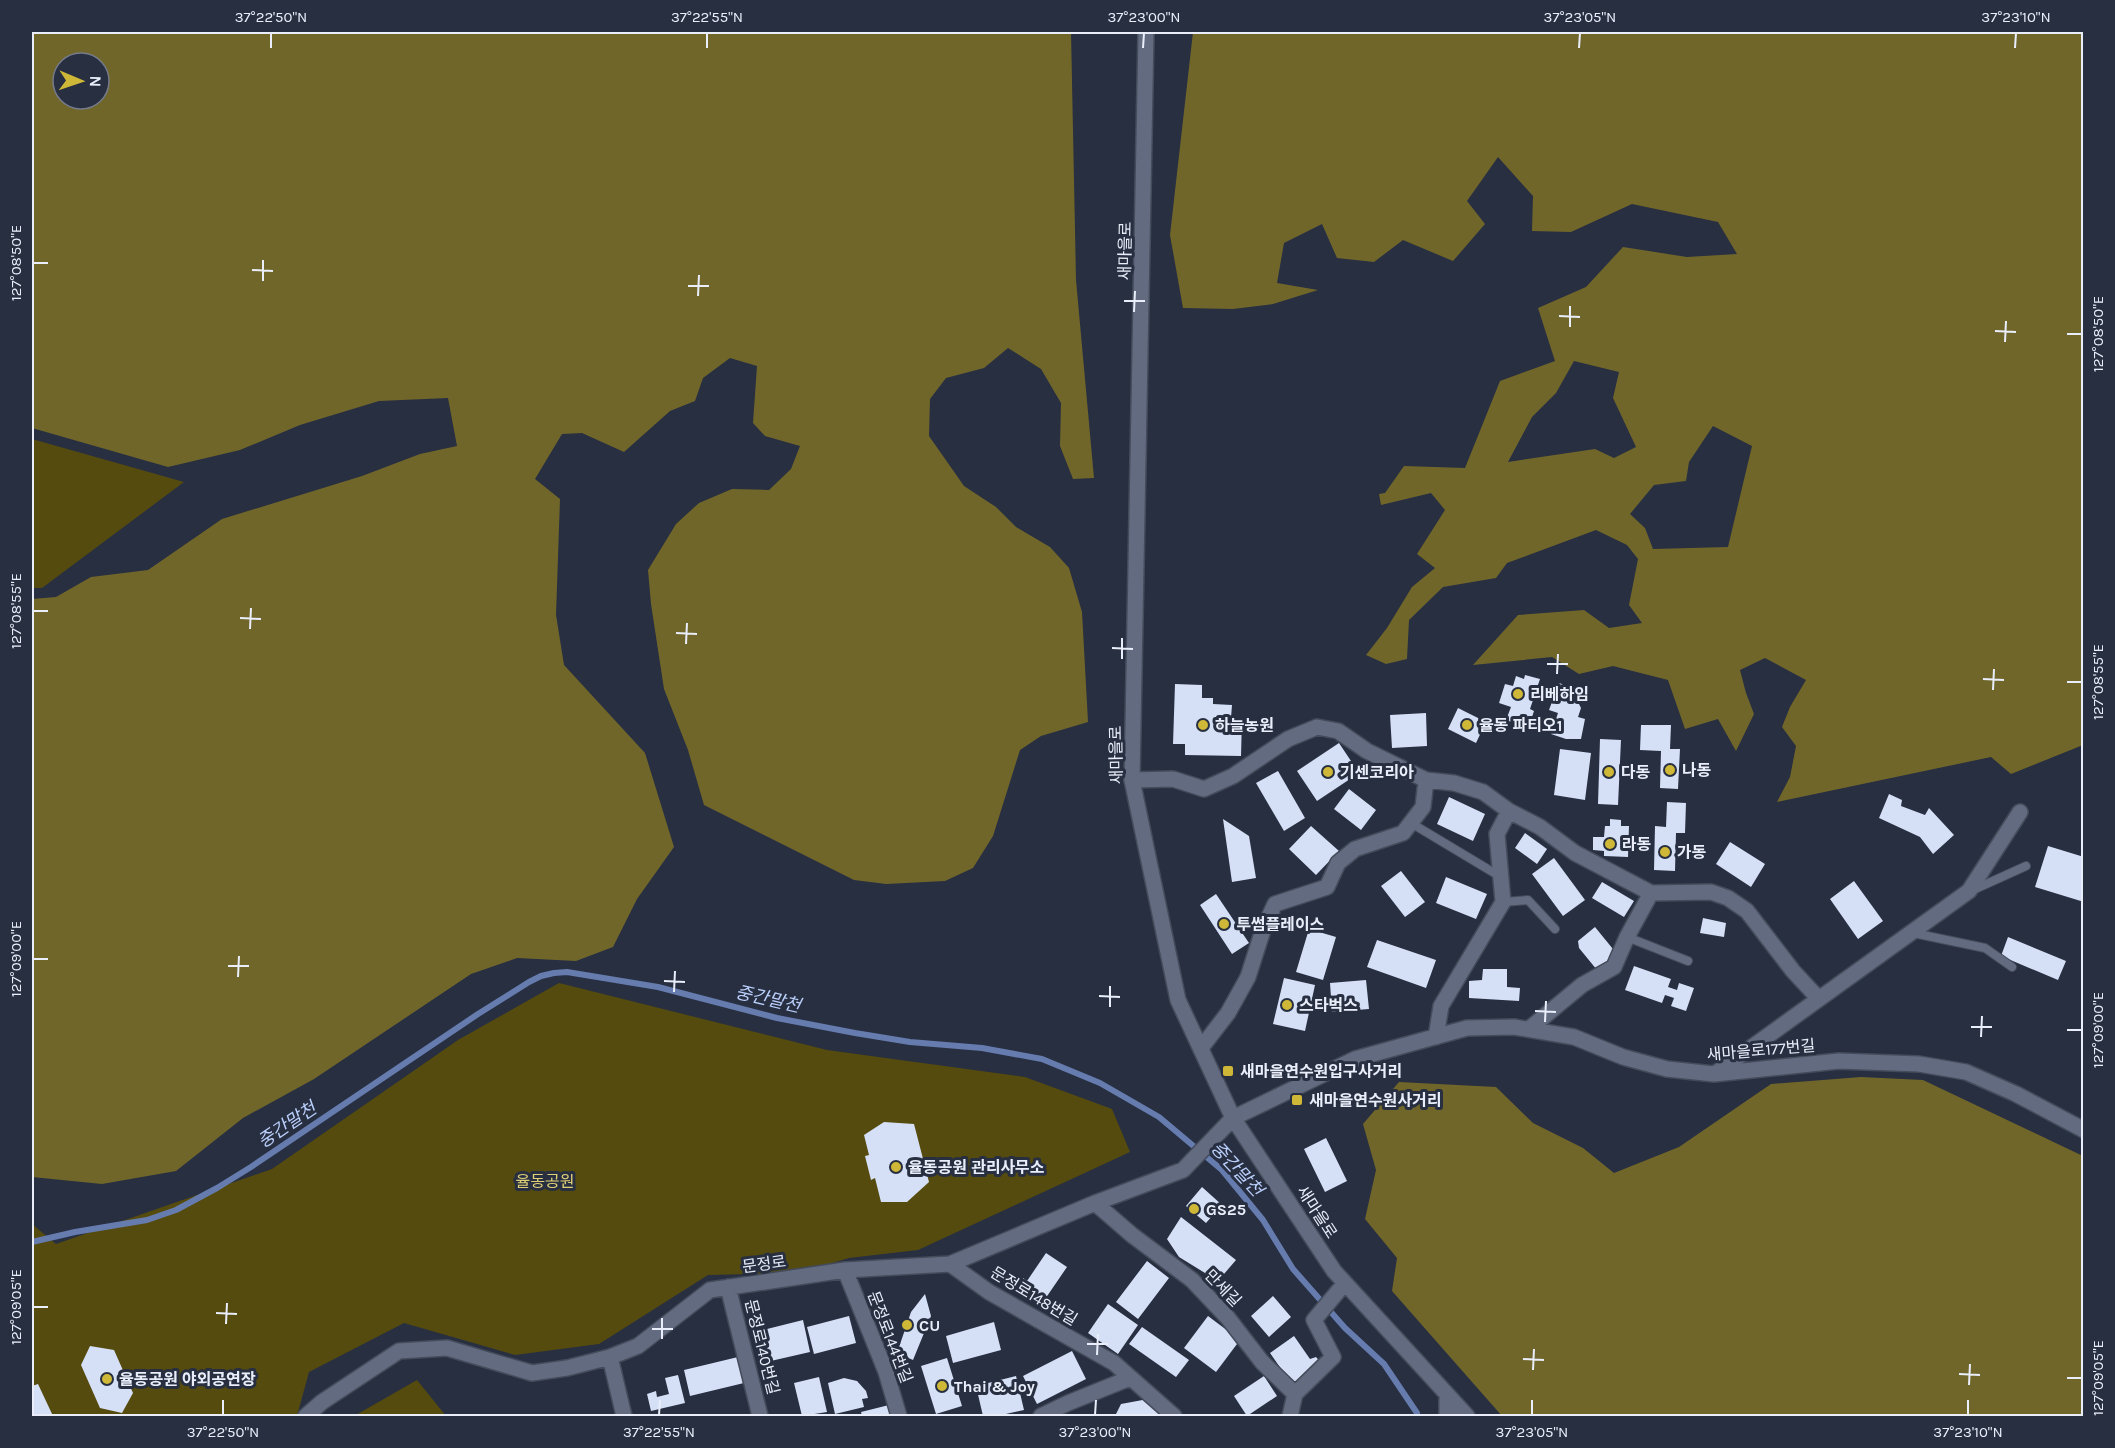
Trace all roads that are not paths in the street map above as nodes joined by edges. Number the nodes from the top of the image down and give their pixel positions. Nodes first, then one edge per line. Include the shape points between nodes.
1 (1146, 32) edge
2 (1132, 780) junction
3 (1426, 780) junction
4 (1509, 811) junction
5 (2020, 812) dead end
6 (1412, 822) junction
7 (2026, 866) dead end
8 (1502, 878) junction
9 (1969, 891) junction
10 (1652, 893) junction
11 (1503, 902) junction
12 (1555, 928) dead end
13 (1911, 933) junction
14 (1627, 937) junction
15 (1688, 962) dead end
16 (2012, 967) dead end
17 (1819, 999) junction
18 (1529, 1029) junction
19 (1436, 1037) junction
20 (1201, 1048) junction
21 (1714, 1074) junction
22 (1233, 1118) junction
23 (2084, 1130) edge
24 (1095, 1203) junction
25 (950, 1264) junction
26 (845, 1270) junction
27 (1345, 1283) junction
28 (728, 1287) junction
29 (610, 1357) junction
30 (1130, 1378) junction
31 (1295, 1394) junction
32 (1447, 1395) junction
33 (306, 1416) edge
34 (624, 1416) edge
35 (760, 1416) edge
36 (899, 1416) edge
37 (1041, 1416) edge
38 (1174, 1416) edge
39 (1290, 1416) edge
40 (1448, 1416) edge
41 (1467, 1416) edge

1 - 2 street, 새마을로
2 - 3 street via 1173,779 1204,789 1233,776 1288,738 1317,727 1338,731
2 - 20 street, 새마을로 via 1178,1000
3 - 4 street via 1483,792
3 - 6 street via 1423,807
4 - 8 street via 1497,834
4 - 10 street via 1540,827 1575,853
5 - 9 street
6 - 8 lane
6 - 20 street via 1403,833 1355,849 1338,863 1327,887 1275,904 1248,977 1228,1013
7 - 9 lane
8 - 11 street
9 - 13 street
10 - 14 street
10 - 17 street via 1712,892 1728,898 1747,911
11 - 12 lane via 1528,900
11 - 19 street via 1441,1006
13 - 16 lane via 1985,948
13 - 17 street
14 - 15 lane
14 - 18 street via 1614,967 1582,985
17 - 21 street
18 - 19 street, 새마을로177번길 via 1467,1028
18 - 21 street, 새마을로177번길 via 1575,1037 1623,1058 1667,1069
19 - 22 street, 새마을로177번길 via 1355,1059
20 - 22 street, 새마을로
21 - 23 street, 새마을로177번길 via 1839,1061 1919,1064 1966,1072
22 - 24 street, 문정로 via 1183,1170
22 - 27 street, 새마을로
24 - 25 street, 문정로
24 - 31 street, 만세길 via 1192,1280 1262,1362
25 - 26 street, 문정로
25 - 30 street, 문정로148번길 via 989,1292 1114,1364
26 - 28 street, 문정로
26 - 36 street, 문정로144번길 via 886,1372
27 - 31 street via 1314,1320 1333,1357
27 - 32 street, 새마을로
28 - 29 street, 문정로 via 710,1290 638,1346
28 - 35 street, 문정로140번길
29 - 33 street, 문정로 via 532,1373 447,1348 399,1351
29 - 34 street
30 - 37 street
30 - 38 street, 문정로148번길
31 - 39 street
32 - 40 street
32 - 41 street, 새마을로

